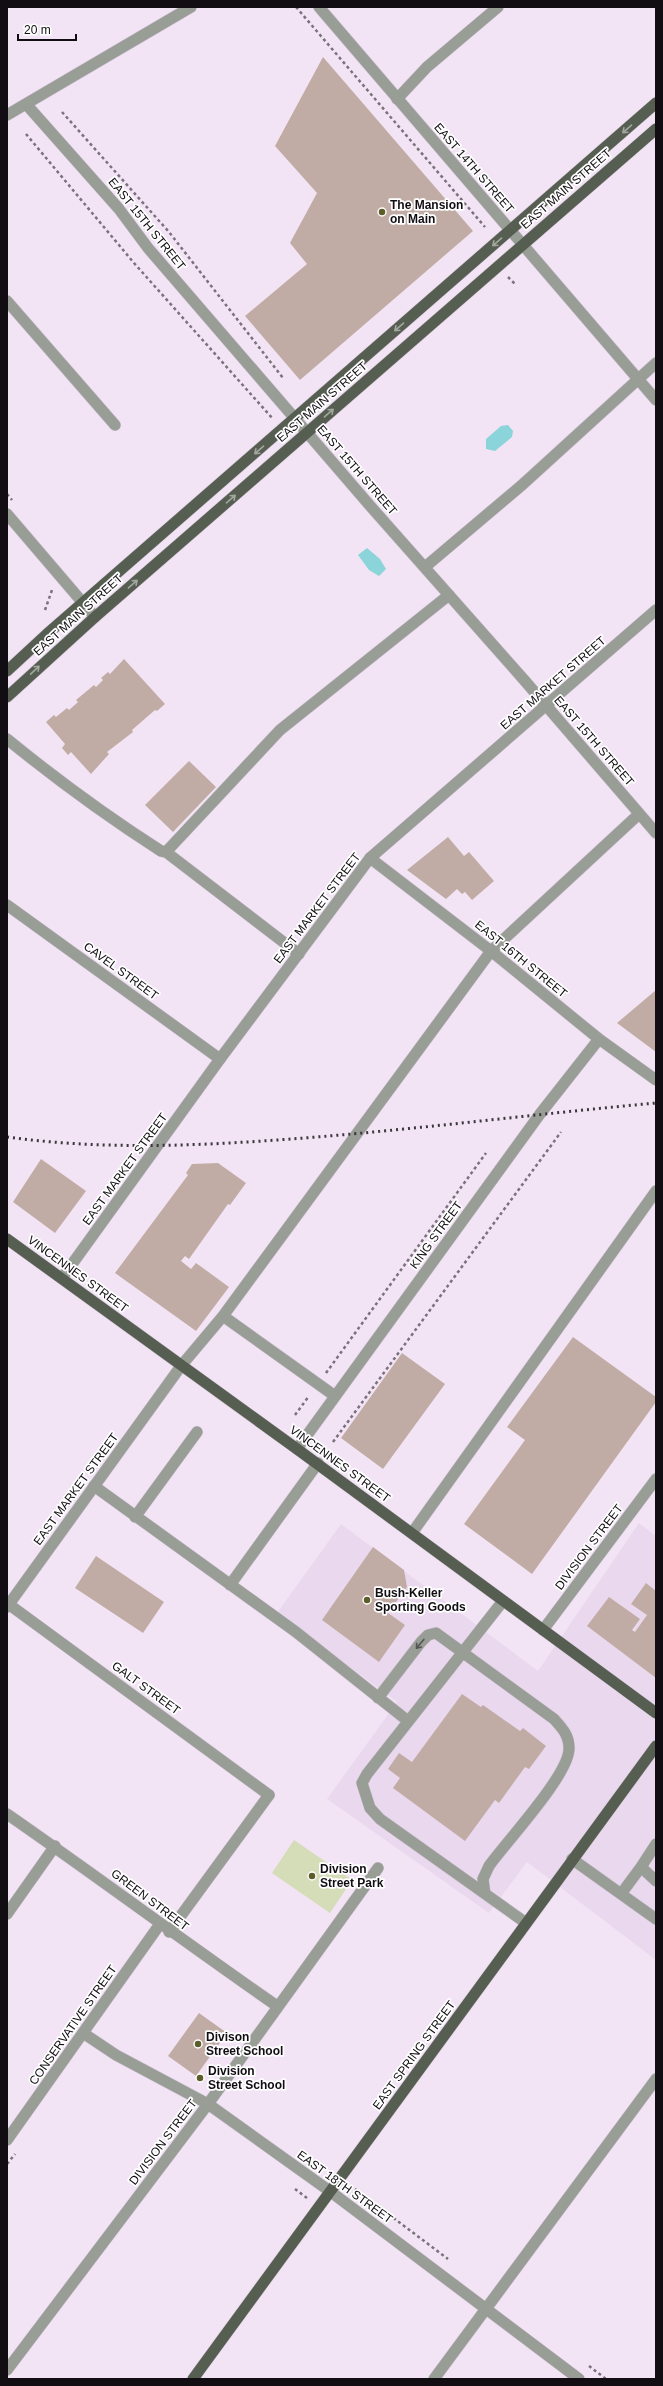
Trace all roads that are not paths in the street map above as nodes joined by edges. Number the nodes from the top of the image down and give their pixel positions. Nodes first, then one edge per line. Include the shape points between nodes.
1 (191, 7) edge
2 (319, 7) edge
3 (498, 7) edge
4 (397, 98) junction
5 (656, 103) edge
6 (26, 104) junction
7 (7, 115) edge
8 (656, 129) edge
9 (510, 230) junction
10 (522, 245) junction
11 (7, 301) edge
12 (656, 363) edge
13 (638, 379) junction
14 (656, 400) edge
15 (294, 418) junction
16 (115, 425) dead end
17 (307, 432) junction
18 (7, 514) edge
19 (425, 567) junction
20 (449, 595) junction
21 (83, 602) junction
22 (656, 610) edge
23 (95, 616) junction
24 (7, 671) edge
25 (7, 697) edge
26 (547, 706) junction
27 (7, 739) edge
28 (640, 814) junction
29 (656, 833) edge
30 (166, 852) junction
31 (370, 858) junction
32 (7, 905) edge
33 (491, 951) junction
34 (299, 954) junction
35 (599, 1039) junction
36 (220, 1059) junction
37 (656, 1080) edge
38 (656, 1191) edge
39 (7, 1239) edge
40 (62, 1278) junction
41 (223, 1316) junction
42 (181, 1366) junction
43 (335, 1396) junction
44 (197, 1432) dead end
45 (298, 1449) junction
46 (318, 1463) junction
47 (656, 1479) edge
48 (94, 1486) junction
49 (136, 1517) junction
50 (412, 1533) junction
51 (230, 1585) junction
52 (503, 1601) junction
53 (8, 1604) edge
54 (543, 1630) junction
55 (462, 1654) junction
56 (378, 1698) junction
57 (656, 1713) edge
58 (408, 1721) junction
59 (656, 1746) edge
60 (7, 1814) edge
61 (656, 1844) edge
62 (55, 1846) junction
63 (572, 1860) junction
64 (642, 1867) junction
65 (378, 1868) dead end
66 (656, 1881) edge
67 (485, 1894) junction
68 (621, 1894) junction
69 (7, 1914) edge
70 (656, 1919) edge
71 (526, 1923) junction
72 (160, 1924) junction
73 (170, 1932) junction
74 (277, 2006) junction
75 (83, 2033) junction
76 (656, 2079) edge
77 (208, 2104) junction
78 (7, 2140) edge
79 (331, 2192) junction
80 (486, 2309) junction
81 (7, 2370) edge
82 (192, 2379) edge
83 (434, 2379) edge
84 (579, 2379) edge

1 - 6 street
2 - 4 street, EAST 14TH STREET
3 - 4 street via 427,67
4 - 9 street, EAST 14TH STREET
5 -> 9 main road, EAST MAIN STREET
6 - 7 street
6 - 15 street, EAST 15TH STREET via 119,209 148,248
8 - 10 main road, EAST MAIN STREET
9 - 10 street, EAST 14TH STREET
9 -> 15 main road, EAST MAIN STREET
10 - 13 street, EAST 14TH STREET
17 -> 10 main road, EAST MAIN STREET
11 - 16 street
12 - 13 street
13 - 14 street, EAST 14TH STREET
13 - 19 street
15 - 17 street, EAST 15TH STREET
15 -> 21 main road, EAST MAIN STREET
17 - 19 street, EAST 15TH STREET
23 -> 17 main road, EAST MAIN STREET
18 - 21 street
19 - 20 street, EAST 15TH STREET
20 - 26 street, EAST 15TH STREET
20 - 30 street via 280,730
21 - 23 street
21 - 24 main road, EAST MAIN STREET
22 - 26 street, EAST MARKET STREET
25 -> 23 main road, EAST MAIN STREET
26 - 28 street, EAST 15TH STREET
26 - 31 street, EAST MARKET STREET
27 - 30 street via 42,768 132,833
28 - 29 street, EAST 15TH STREET
28 - 33 street, EAST MARKET STREET
30 - 34 street
31 - 33 street, EAST 16TH STREET
31 - 34 street, EAST MARKET STREET
32 - 36 street, CAVEL STREET
33 - 35 street, EAST 16TH STREET
33 - 41 street, EAST MARKET STREET
34 - 36 street, EAST MARKET STREET
35 - 37 street, EAST 16TH STREET
35 - 43 street, KING STREET via 540,1114
36 - 40 street, EAST MARKET STREET
38 - 50 street
39 - 40 main road, VINCENNES STREET
40 - 42 main road, VINCENNES STREET
41 - 42 street, EAST MARKET STREET
41 - 43 street
42 - 45 main road, VINCENNES STREET
42 - 48 street, EAST MARKET STREET
43 - 45 street, KING STREET
44 - 49 street
45 - 46 main road, VINCENNES STREET
46 - 50 main road, VINCENNES STREET
46 - 51 street
47 - 54 street, DIVISION STREET
48 - 49 street
48 - 53 street, EAST MARKET STREET
49 - 51 street
50 - 52 main road, VINCENNES STREET
51 - 56 street via 296,1632
52 - 54 main road, VINCENNES STREET
52 - 55 street
53 - 73 street, GALT STREET via 269,1795
54 - 57 main road, VINCENNES STREET
55 -> 56 street via 436,1633 428,1635
55 - 58 street
55 - 67 street via 554,1719 568,1737 569,1749 562,1770 489,1866 483,1879
56 - 58 street
58 - 67 street via 362,1783 370,1808 411,1842
59 - 63 main road, EAST SPRING STREET
60 - 62 street, GREEN STREET
61 - 64 street
62 - 69 street
62 - 72 street, GREEN STREET
63 - 68 street
63 - 71 main road, EAST SPRING STREET
64 - 66 street
64 - 68 street
65 - 74 street, DIVISION STREET
67 - 71 street
68 - 70 street
71 - 79 main road, EAST SPRING STREET
72 - 73 street, GREEN STREET
72 - 75 street, CONSERVATIVE STREET
73 - 74 street, GREEN STREET
74 - 77 street, DIVISION STREET
75 - 77 street, EAST 18TH STREET via 116,2055
75 - 78 street, CONSERVATIVE STREET
76 - 80 street
77 - 79 street, EAST 18TH STREET
77 - 81 street, DIVISION STREET
79 - 80 street, EAST 18TH STREET
79 - 82 main road, EAST SPRING STREET
80 - 83 street
80 - 84 street, EAST 18TH STREET

